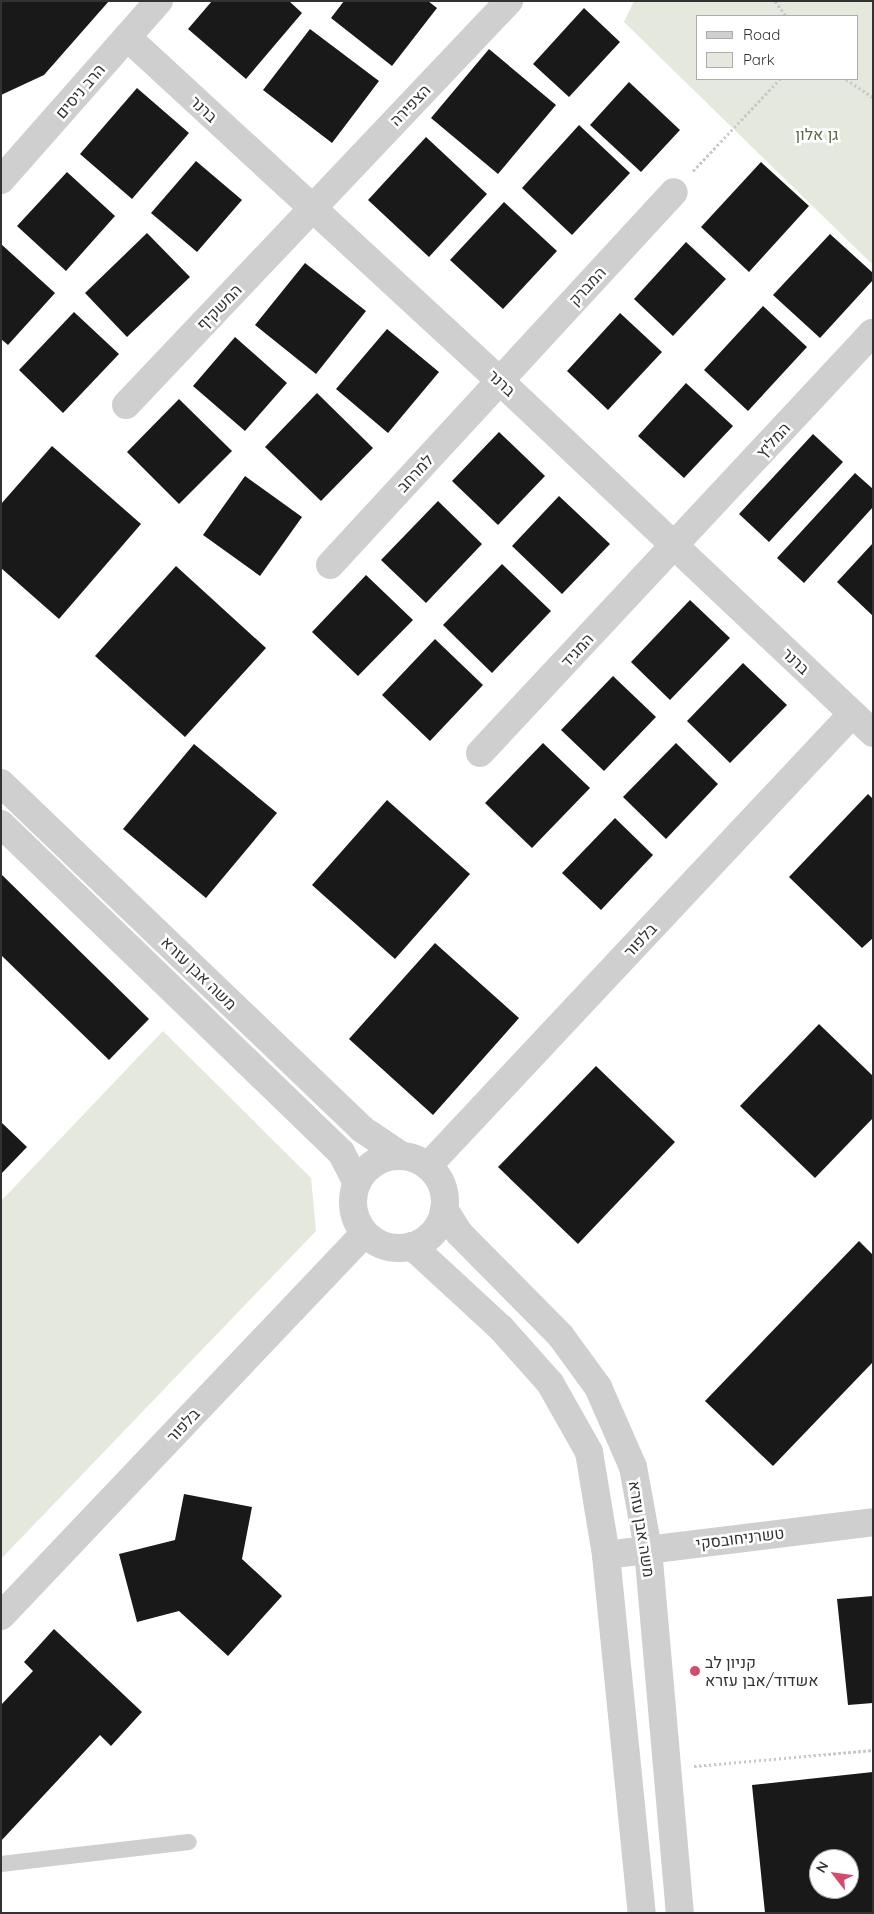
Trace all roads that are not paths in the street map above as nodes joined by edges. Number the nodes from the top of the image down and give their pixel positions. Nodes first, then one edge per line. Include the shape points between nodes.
1 (159, 1) edge
2 (509, 1) edge
3 (127, 37) junction
4 (1, 180) edge
5 (674, 192) road end
6 (312, 209) junction
7 (872, 333) edge
8 (500, 381) junction
9 (126, 405) dead end
10 (673, 546) junction
11 (330, 565) dead end
12 (852, 714) junction
13 (873, 733) edge
14 (480, 753) dead end
15 (1, 783) edge
16 (1, 824) edge
17 (402, 1156) junction
18 (428, 1166) junction
19 (358, 1183) junction
20 (444, 1209) junction
21 (365, 1233) junction
22 (412, 1246) junction
23 (873, 1522) edge
24 (648, 1549) junction
25 (606, 1555) junction
26 (1, 1616) edge
27 (189, 1842) dead end
28 (1, 1864) edge
29 (642, 1913) edge
30 (680, 1913) edge

1 - 3 street, הרב ניסים
2 - 6 street, הצפירה
3 - 4 street, הרב ניסים
3 - 6 street, ברנר
5 - 8 street, המברק
6 - 8 street, ברנר
6 - 9 street, המשקיף
7 - 10 street, המליץ
8 - 10 street, ברנר
8 - 11 street, למרחב
10 - 12 street, ברנר
10 - 14 street, המגיד
12 - 13 street, ברנר
12 - 18 street, בלפור
15 - 17 street, משה אבן עזרא via 362,1129
16 - 19 street, משה אבן עזרא via 341,1152
17 - 18 street, משה אבן עזרא
17 - 19 street via 375,1163
18 - 20 street, משה אבן עזרא via 442,1186
19 - 21 street via 353,1210
20 - 22 street via 434,1232
20 - 24 street, משה אבן עזרא via 459,1233 560,1335 598,1387 633,1466
21 - 22 street via 387,1247
21 - 26 street, בלפור
22 - 25 street via 501,1328 550,1383 589,1452
23 - 24 street, טשרניחובסקי
24 - 25 street, טשרניחובסקי
24 - 30 street, משה אבן עזרא
25 - 29 street
27 - 28 lane

